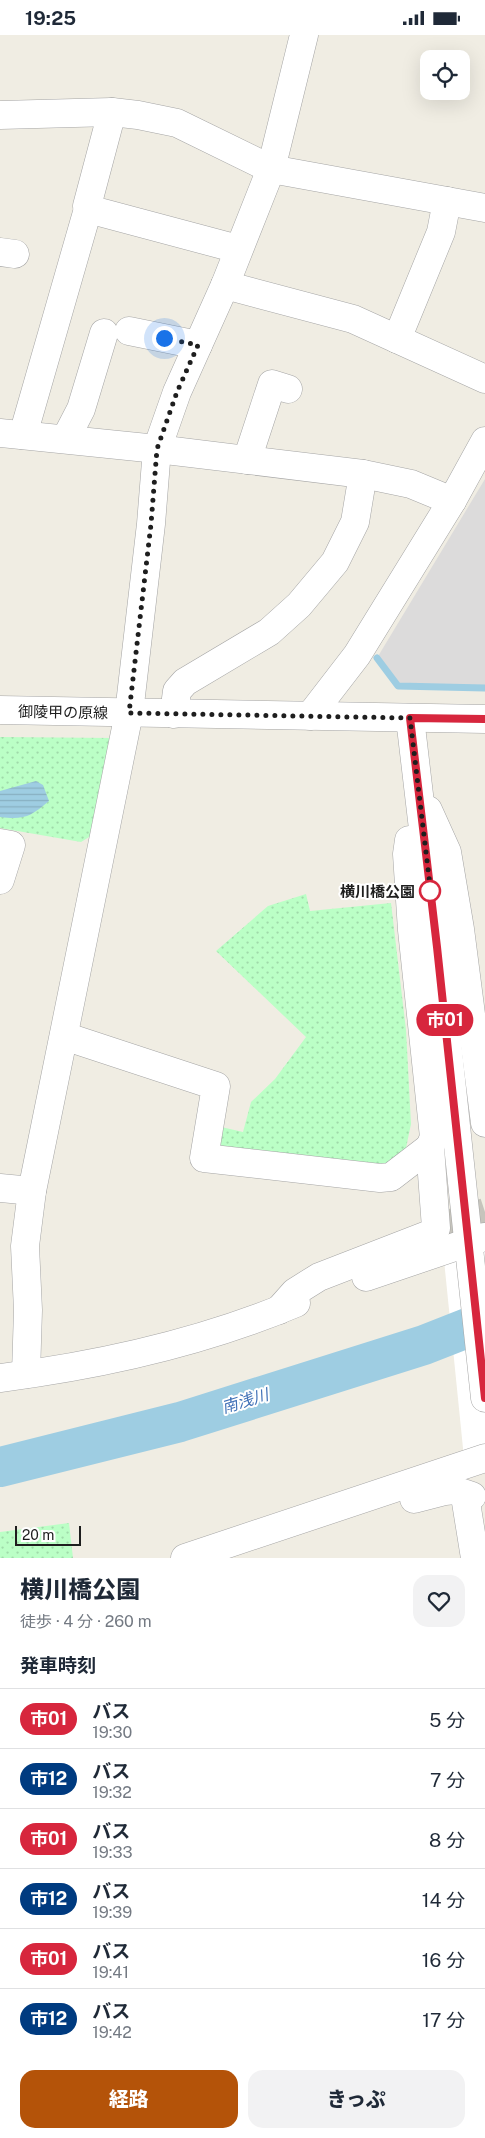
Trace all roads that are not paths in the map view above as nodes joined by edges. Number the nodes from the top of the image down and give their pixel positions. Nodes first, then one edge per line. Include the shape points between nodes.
1 (304, 35) edge
2 (112, 112) junction
3 (0, 115) edge
4 (271, 169) junction
5 (447, 201) junction
6 (485, 207) edge
7 (88, 209) junction
8 (238, 249) junction
9 (225, 285) junction
10 (397, 339) junction
11 (198, 345) junction
12 (485, 379) edge
13 (288, 389) dead end
14 (11, 434) edge
15 (66, 439) junction
16 (485, 441) edge
17 (157, 449) junction
18 (247, 460) junction
19 (363, 474) junction
20 (452, 501) junction
21 (0, 711) edge
22 (129, 713) junction
23 (174, 714) junction
24 (310, 716) junction
25 (410, 718) junction
26 (485, 719) edge
27 (417, 786) junction
28 (0, 843) edge
29 (0, 880) edge
30 (64, 1036) junction
31 (482, 1087) edge
32 (485, 1123) edge
33 (430, 1147) junction
34 (0, 1188) edge
35 (32, 1191) junction
36 (474, 1243) edge
37 (279, 1310) junction
38 (26, 1375) junction
39 (0, 1378) edge
40 (485, 1398) edge
41 (485, 1458) edge
42 (321, 1513) junction
43 (185, 1558) edge
44 (475, 1558) edge

1 - 4 street
2 - 3 street
2 - 4 street via 177,123
2 - 7 street
4 - 5 street
4 - 8 street
5 - 6 street
5 - 10 street via 441,232
7 - 8 street
7 - 14 street
8 - 9 street
9 - 10 street via 353,319
9 - 11 street
10 - 12 street
11 - 15 street via 116,332
11 - 17 street
13 - 18 street via 272,384
14 - 15 street
15 - 17 street
16 - 20 street
17 - 18 street
17 - 22 street
18 - 19 street
19 - 20 street via 412,484
19 - 23 street via 355,522 335,562 299,605 269,632 184,682 177,691
20 - 24 street via 357,655
21 - 22 street, 御陵甲の原線
22 - 23 street, 御陵甲の原線
22 - 30 street
23 - 24 street, 御陵甲の原線
24 - 25 street, 御陵甲の原線
25 - 26 street, 御陵甲の原線
25 - 27 street
27 - 31 street via 447,852
27 - 33 street via 407,854 434,1137
27 - 36 street
28 - 29 street via 11,845
30 - 33 street via 216,1086 204,1158 380,1178 392,1177
30 - 35 street
31 - 32 street
33 - 37 street via 436,1228 430,1234 319,1277 295,1292
34 - 35 street
35 - 38 street via 25,1245
36 - 37 street via 325,1290
36 - 40 street
37 - 38 street via 209,1335 125,1357
38 - 39 street
41 - 42 street
42 - 43 street
42 - 44 street via 343,1519 454,1490 468,1496

